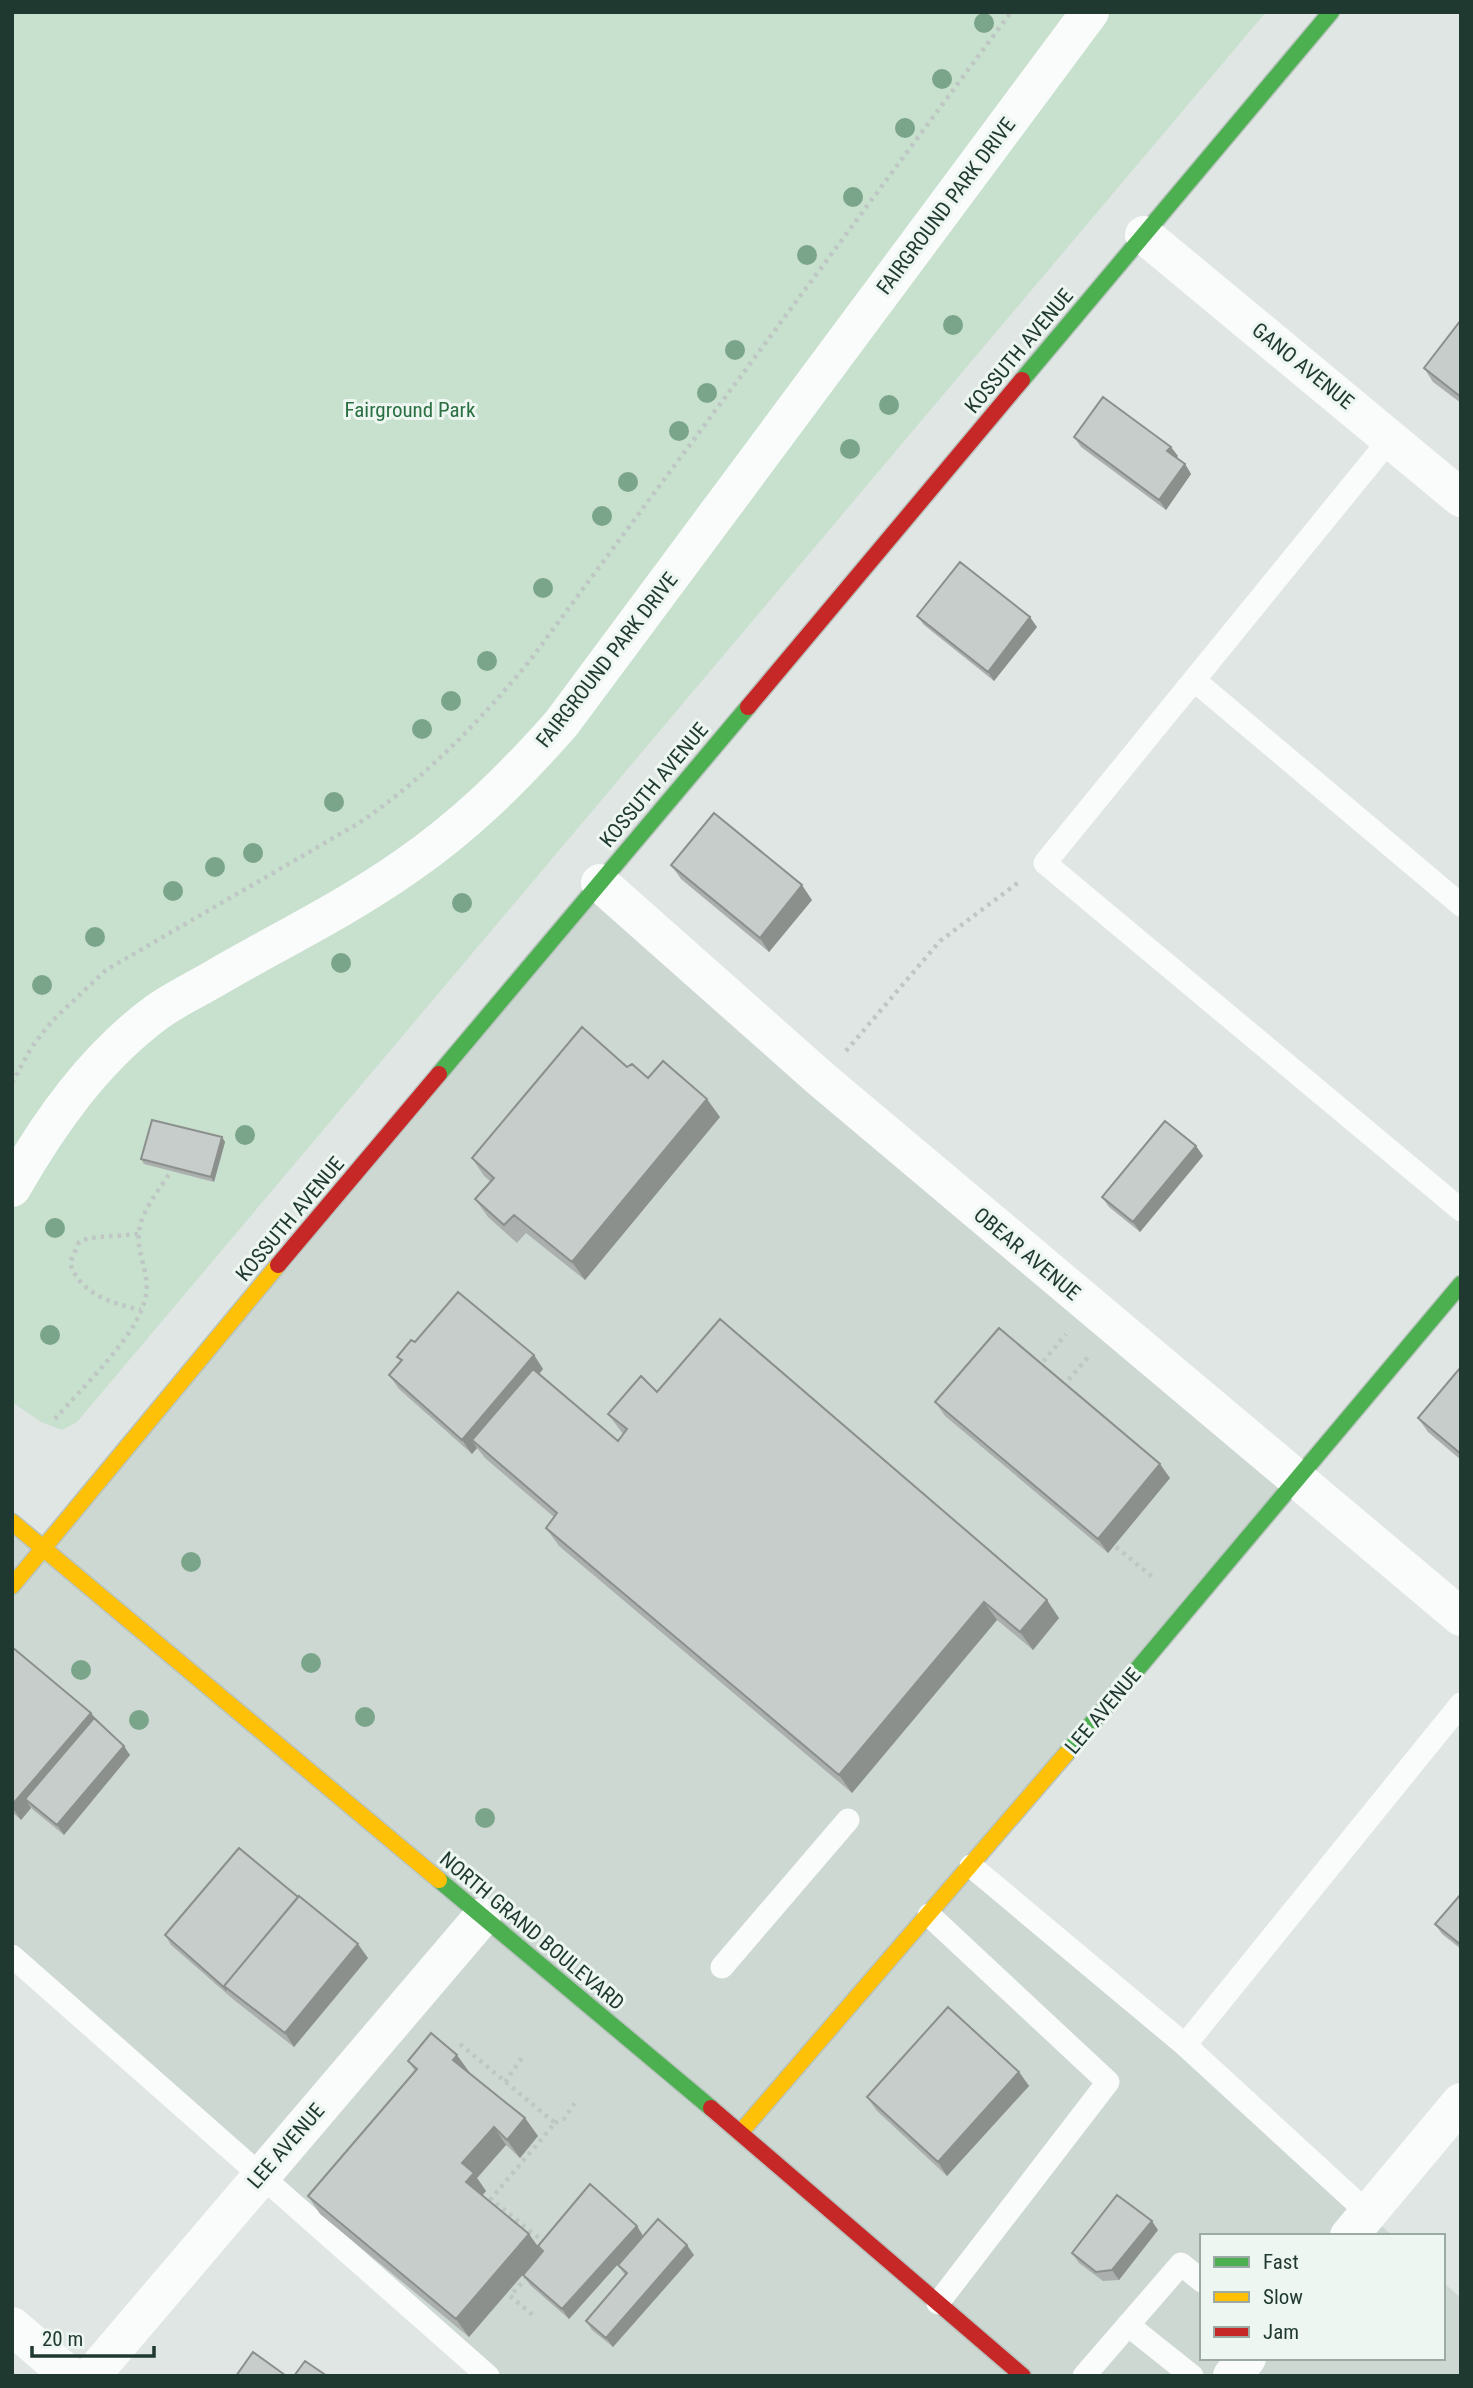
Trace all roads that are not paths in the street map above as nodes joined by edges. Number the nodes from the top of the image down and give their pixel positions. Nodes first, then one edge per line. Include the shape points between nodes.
1 (1090, 12) edge
2 (1331, 12) edge
3 (1144, 235) junction
4 (1391, 438) junction
5 (1461, 498) edge
6 (1194, 680) junction
7 (600, 883) junction
8 (1461, 905) edge
9 (12, 1188) edge
10 (1461, 1210) edge
11 (1461, 1284) edge
12 (1297, 1481) junction
13 (12, 1522) edge
14 (42, 1547) junction
15 (12, 1586) edge
16 (1461, 1617) edge
17 (1461, 1704) edge
18 (848, 1820) dead end
19 (971, 1866) junction
20 (929, 1915) junction
21 (482, 1917) junction
22 (12, 1956) edge
23 (722, 1967) dead end
24 (1185, 2045) junction
25 (1461, 2102) edge
26 (740, 2133) junction
27 (260, 2177) junction
28 (1359, 2225) edge
29 (1200, 2279) edge
30 (938, 2303) junction
31 (1128, 2325) junction
32 (12, 2326) edge
33 (1245, 2360) edge
34 (70, 2376) edge
35 (91, 2376) edge
36 (488, 2376) edge
37 (1023, 2376) edge
38 (1084, 2376) edge
39 (1192, 2376) edge
40 (1232, 2376) edge

1 - 9 street, FAIRGROUND PARK DRIVE via 561,724 514,777 463,826 403,869 158,1012 75,1091 37,1143
2 - 3 street, KOSSUTH AVENUE
3 - 4 street, GANO AVENUE
3 - 7 street, KOSSUTH AVENUE
4 - 5 street, GANO AVENUE
4 - 6 lane
6 - 8 lane
6 - 10 lane via 1045,863
7 - 12 street, OBEAR AVENUE via 821,1079
7 - 14 street, KOSSUTH AVENUE
11 - 12 street, LEE AVENUE
12 - 16 street, OBEAR AVENUE
12 - 19 street, LEE AVENUE
13 - 14 street, NORTH GRAND BOULEVARD
14 - 15 street, KOSSUTH AVENUE
14 - 21 street, NORTH GRAND BOULEVARD
17 - 24 lane
18 - 23 lane
19 - 20 street, LEE AVENUE
19 - 24 lane
20 - 26 street, LEE AVENUE
20 - 30 lane via 1108,2082
21 - 26 street, NORTH GRAND BOULEVARD
21 - 27 street, LEE AVENUE
22 - 27 lane
24 - 28 lane
25 - 28 street
26 - 30 street, NORTH GRAND BOULEVARD
27 - 35 street, LEE AVENUE
27 - 36 lane
29 - 31 lane via 1181,2264
30 - 37 street, NORTH GRAND BOULEVARD
31 - 38 lane
31 - 39 lane
32 - 34 street
33 - 40 street

